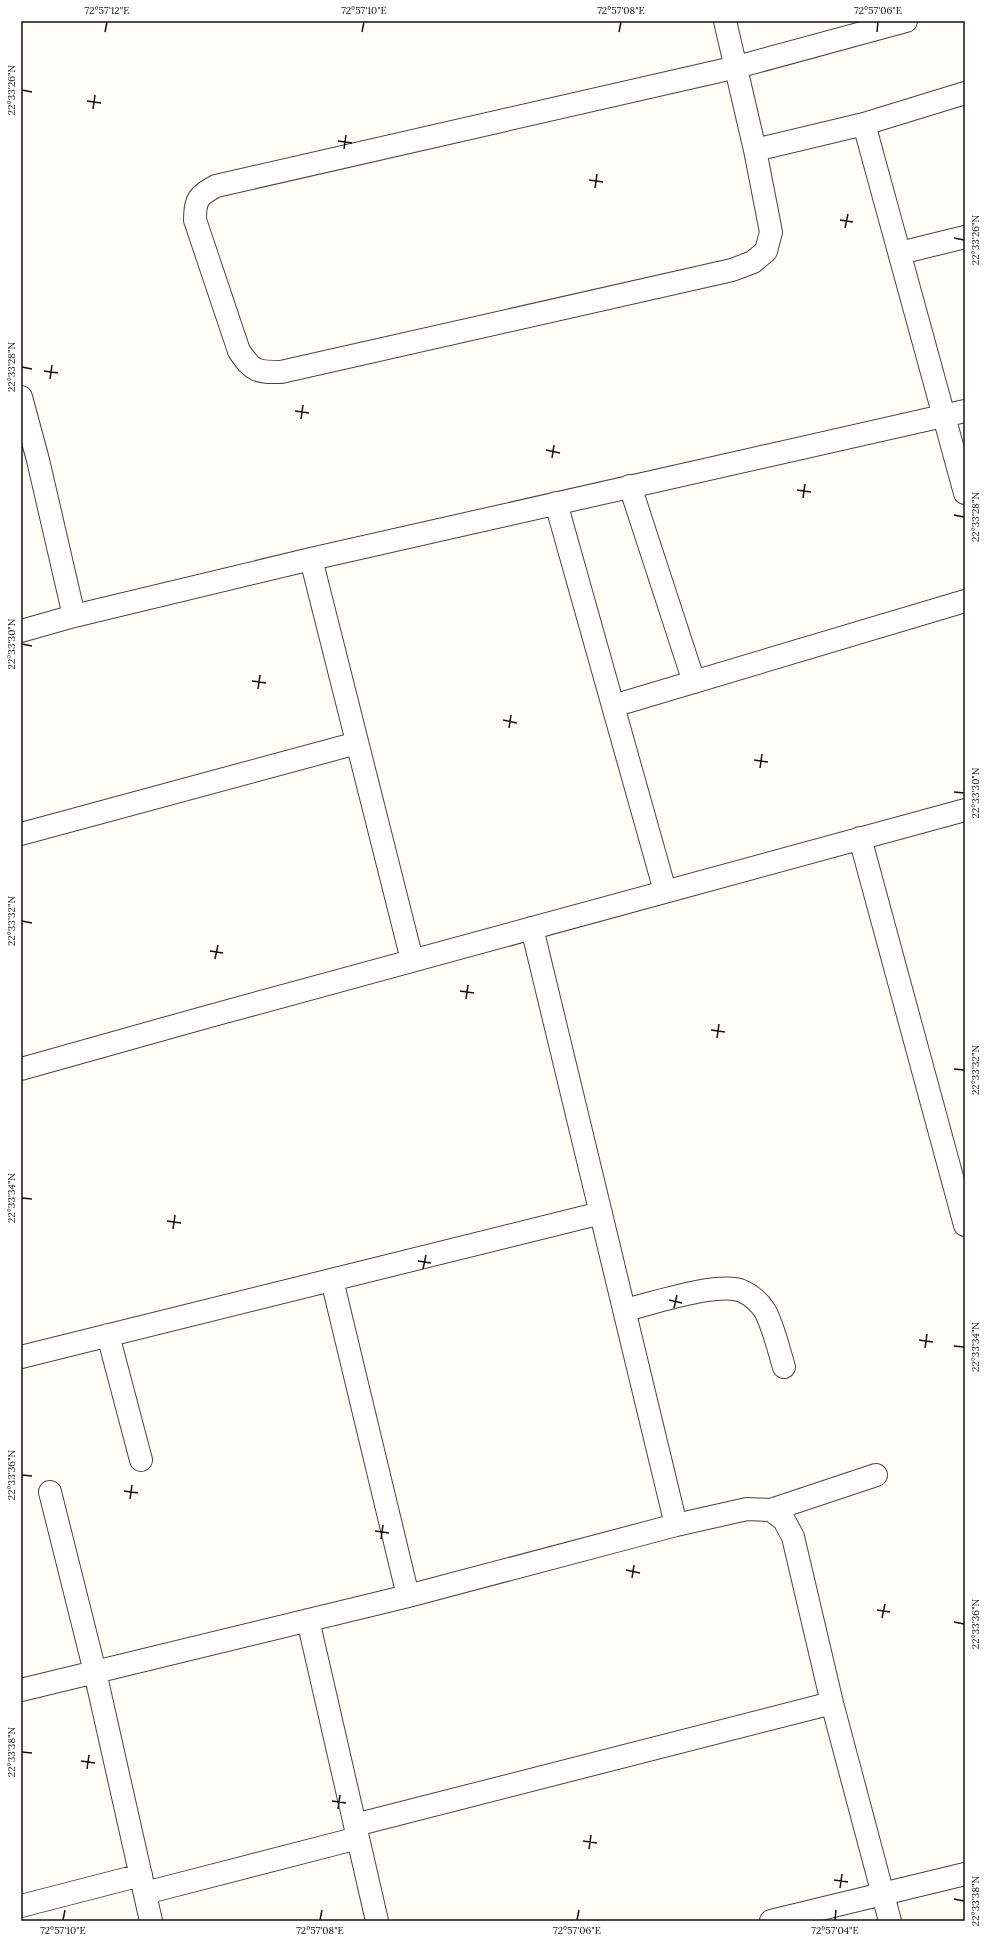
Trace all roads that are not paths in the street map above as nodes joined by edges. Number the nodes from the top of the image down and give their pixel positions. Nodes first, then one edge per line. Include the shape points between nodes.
1 (725, 21) edge
2 (906, 21) edge
3 (737, 67) junction
4 (965, 93) edge
5 (864, 124) junction
6 (755, 150) junction
7 (965, 237) edge
8 (900, 253) junction
9 (21, 397) edge
10 (965, 411) edge
11 (943, 416) junction
12 (29, 461) edge
13 (630, 486) junction
14 (965, 493) edge
15 (556, 503) junction
16 (311, 559) junction
17 (965, 601) edge
18 (74, 616) junction
19 (21, 631) edge
20 (694, 682) junction
21 (613, 706) junction
22 (357, 744) junction
23 (965, 810) edge
24 (21, 834) edge
25 (860, 838) junction
26 (665, 891) junction
27 (532, 928) junction
28 (412, 960) junction
29 (21, 1069) edge
30 (601, 1213) junction
31 (965, 1225) edge
32 (332, 1280) junction
33 (625, 1310) junction
34 (108, 1335) junction
35 (21, 1357) edge
36 (784, 1367) dead end
37 (141, 1460) dead end
38 (876, 1474) dead end
39 (50, 1492) dead end
40 (770, 1510) junction
41 (676, 1525) junction
42 (408, 1596) junction
43 (308, 1620) junction
44 (95, 1672) junction
45 (21, 1690) edge
46 (832, 1703) junction
47 (356, 1831) junction
48 (965, 1874) edge
49 (143, 1884) junction
50 (883, 1894) junction
51 (21, 1906) edge
52 (151, 1921) edge
53 (377, 1921) edge
54 (770, 1921) edge
55 (890, 1921) edge

1 - 3 street
2 - 3 street
3 - 6 street
3 - 6 street via 216,186 202,194 195,204 195,220 239,351 249,366 263,372 281,372 732,270 753,262 766,251 771,232
4 - 5 street
5 - 6 street
5 - 8 street
7 - 8 street
8 - 11 street
9 - 12 street
10 - 11 street
11 - 13 street
11 - 14 street
12 - 18 street
13 - 15 street
13 - 20 street
15 - 16 street
15 - 21 street
16 - 18 street
16 - 22 street
17 - 20 street
18 - 19 street
20 - 21 street
21 - 26 street
22 - 24 street
22 - 28 street
23 - 25 street
25 - 26 street
25 - 31 street
26 - 27 street
27 - 28 street
27 - 30 street
28 - 29 street
30 - 32 street
30 - 33 street
32 - 34 street
32 - 42 street
33 - 36 street via 708,1290 726,1288 742,1291 756,1300 765,1312
33 - 41 street
34 - 35 street
34 - 37 street
38 - 40 street
39 - 44 street
40 - 41 street via 747,1510
40 - 46 street via 784,1520 793,1537
41 - 42 street
42 - 43 street
43 - 44 street
43 - 47 street
44 - 45 street
44 - 49 street
46 - 47 street
46 - 50 street
47 - 49 street
47 - 53 street
48 - 50 street
49 - 51 street
49 - 52 street
50 - 54 street
50 - 55 street

